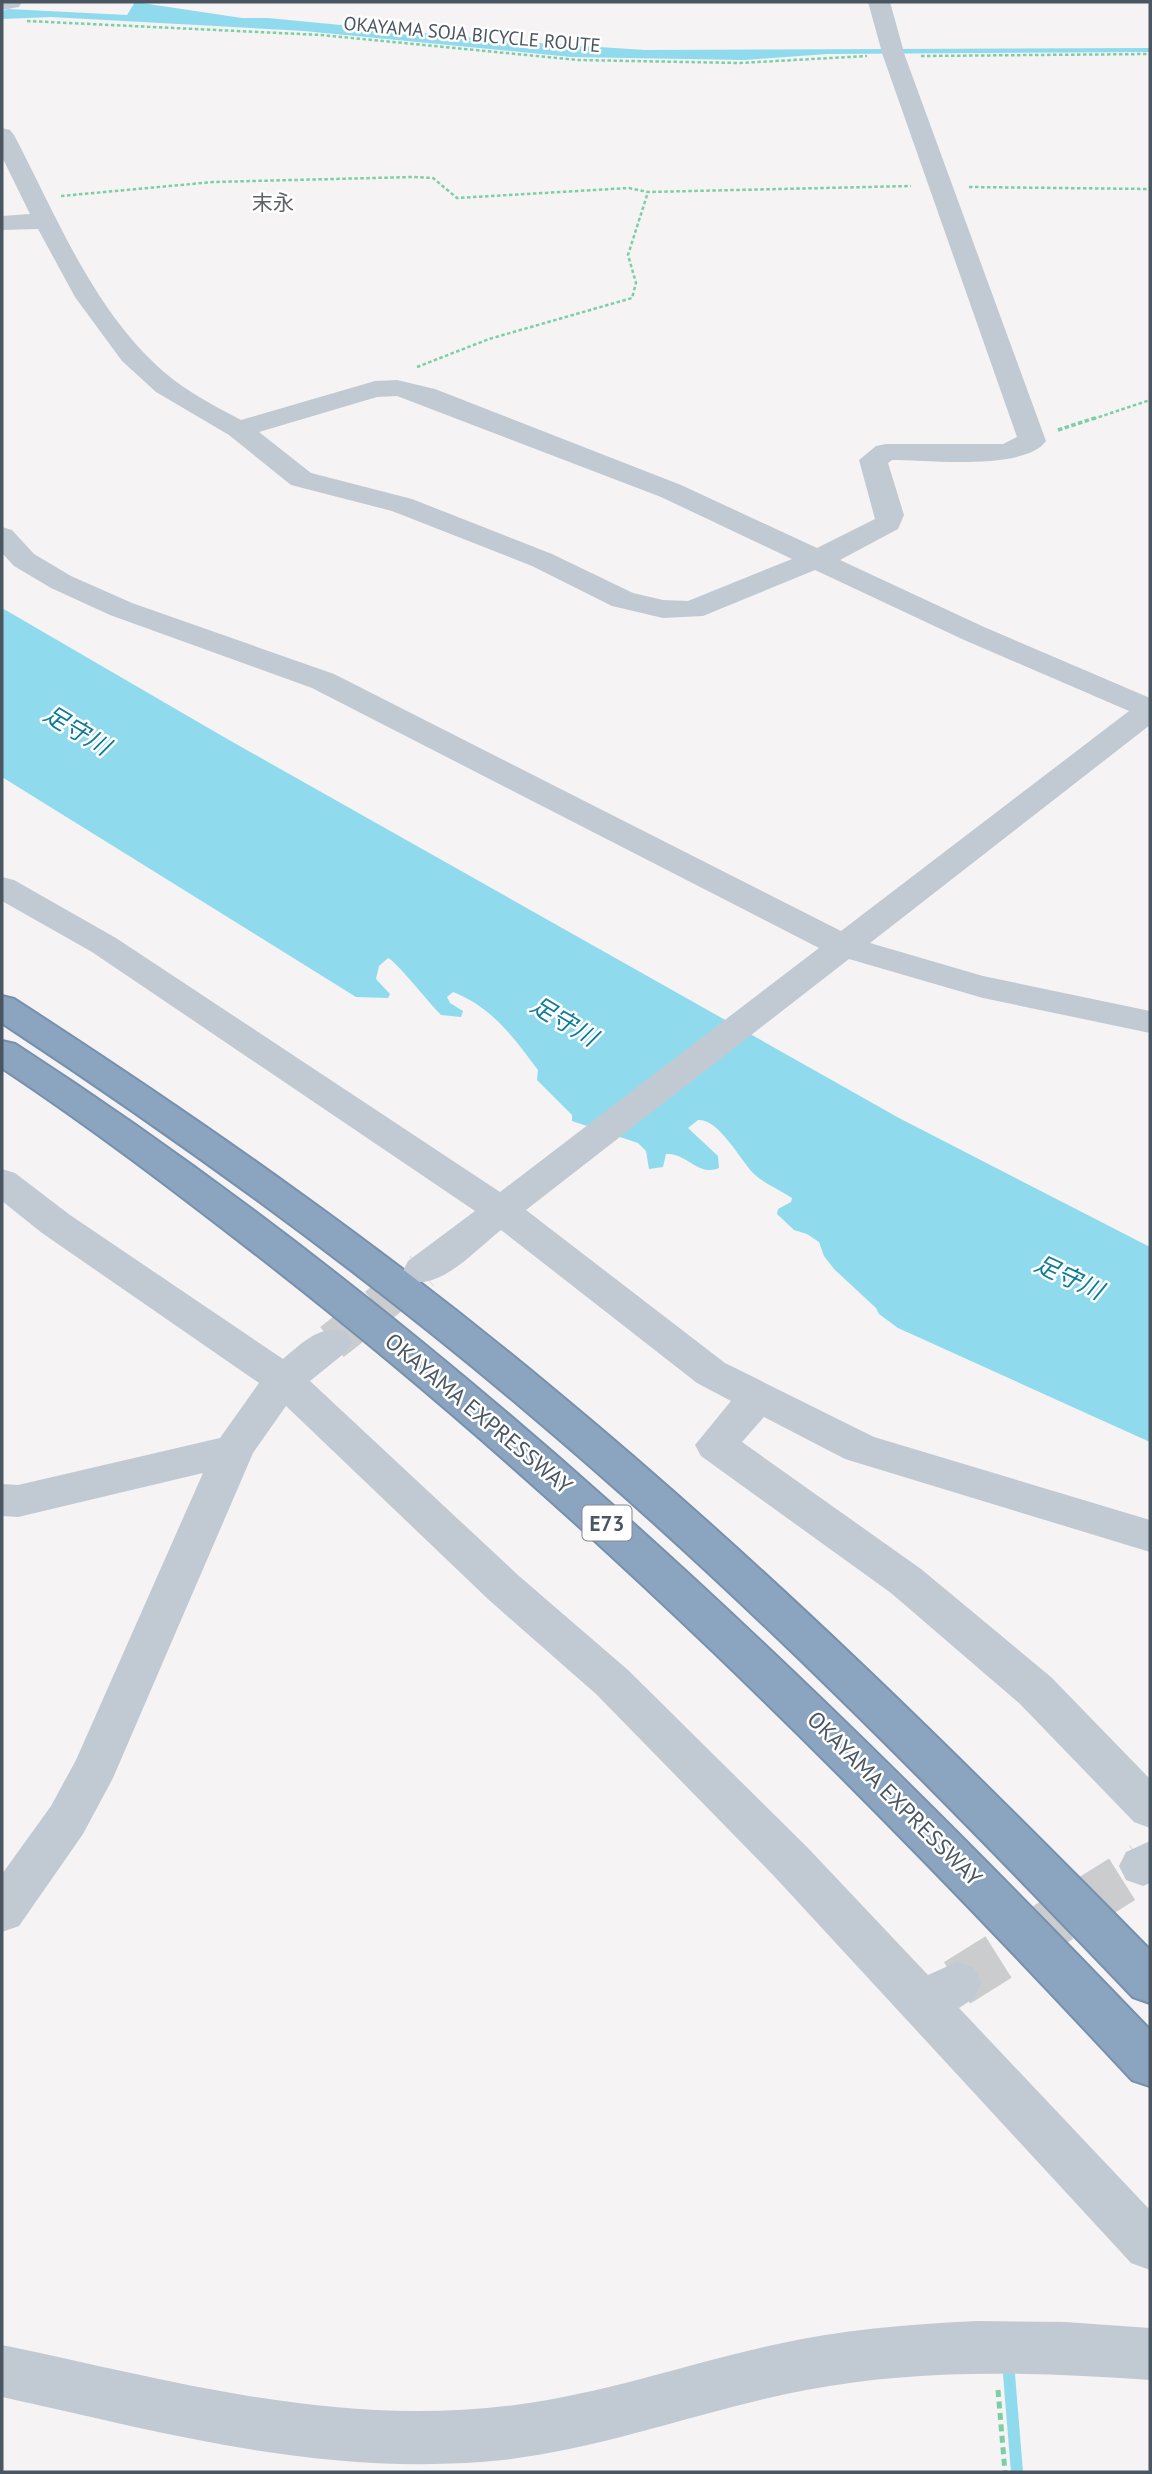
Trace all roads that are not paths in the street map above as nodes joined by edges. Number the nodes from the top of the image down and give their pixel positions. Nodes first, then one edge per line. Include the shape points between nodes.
1 (879, 2) edge
2 (2, 4) edge
3 (13, 12) edge
4 (2, 135) edge
5 (39, 210) junction
6 (2, 223) edge
7 (239, 429) junction
8 (2, 537) edge
9 (817, 559) junction
10 (1150, 710) edge
11 (2, 887) edge
12 (840, 947) junction
13 (2, 1007) edge
14 (1150, 1022) edge
15 (2, 1052) edge
16 (2, 1182) edge
17 (506, 1203) junction
18 (422, 1271) tunnel mouth
19 (332, 1342) tunnel mouth
20 (284, 1380) junction
21 (758, 1397) junction
22 (234, 1450) junction
23 (2, 1500) edge
24 (1150, 1536) edge
25 (1150, 1809) edge
26 (2, 1912) edge
27 (1150, 1982) edge
28 (1150, 2064) edge
29 (1150, 2246) edge
30 (1150, 2354) edge
31 (2, 2371) edge

1 - 9 street via 1032,441 1007,452 886,452 873,460 890,515 888,523
2 - 3 street
4 - 5 street
5 - 6 street
5 - 7 street via 103,318 139,363 183,398
7 - 9 street via 375,389 425,395 671,491
7 - 9 street via 301,479 402,505 644,606 692,610
8 - 12 street via 24,560 61,582 121,609 323,681 685,863
9 - 10 street
10 - 12 street
11 - 17 street via 104,946
12 - 14 street via 982,987
12 - 17 street
13 - 27 highway, OKAYAMA EXPRESSWAY / E73 via 197,1138 341,1244 614,1463 895,1722
15 - 28 highway, OKAYAMA EXPRESSWAY / E73 via 309,1273 566,1486 848,1750 1001,1904
16 - 20 street
17 - 18 street
17 - 21 street via 711,1373
19 - 20 street
20 - 22 street
20 - 29 street via 384,1478 670,1738 790,1861 939,1994
21 - 24 street via 869,1451
21 - 25 street via 716,1444 906,1581 1016,1673
22 - 23 street via 18,1501
22 - 26 street via 97,1765 67,1820
30 - 31 street via 984,2347 859,2355 515,2432 429,2436 240,2424

